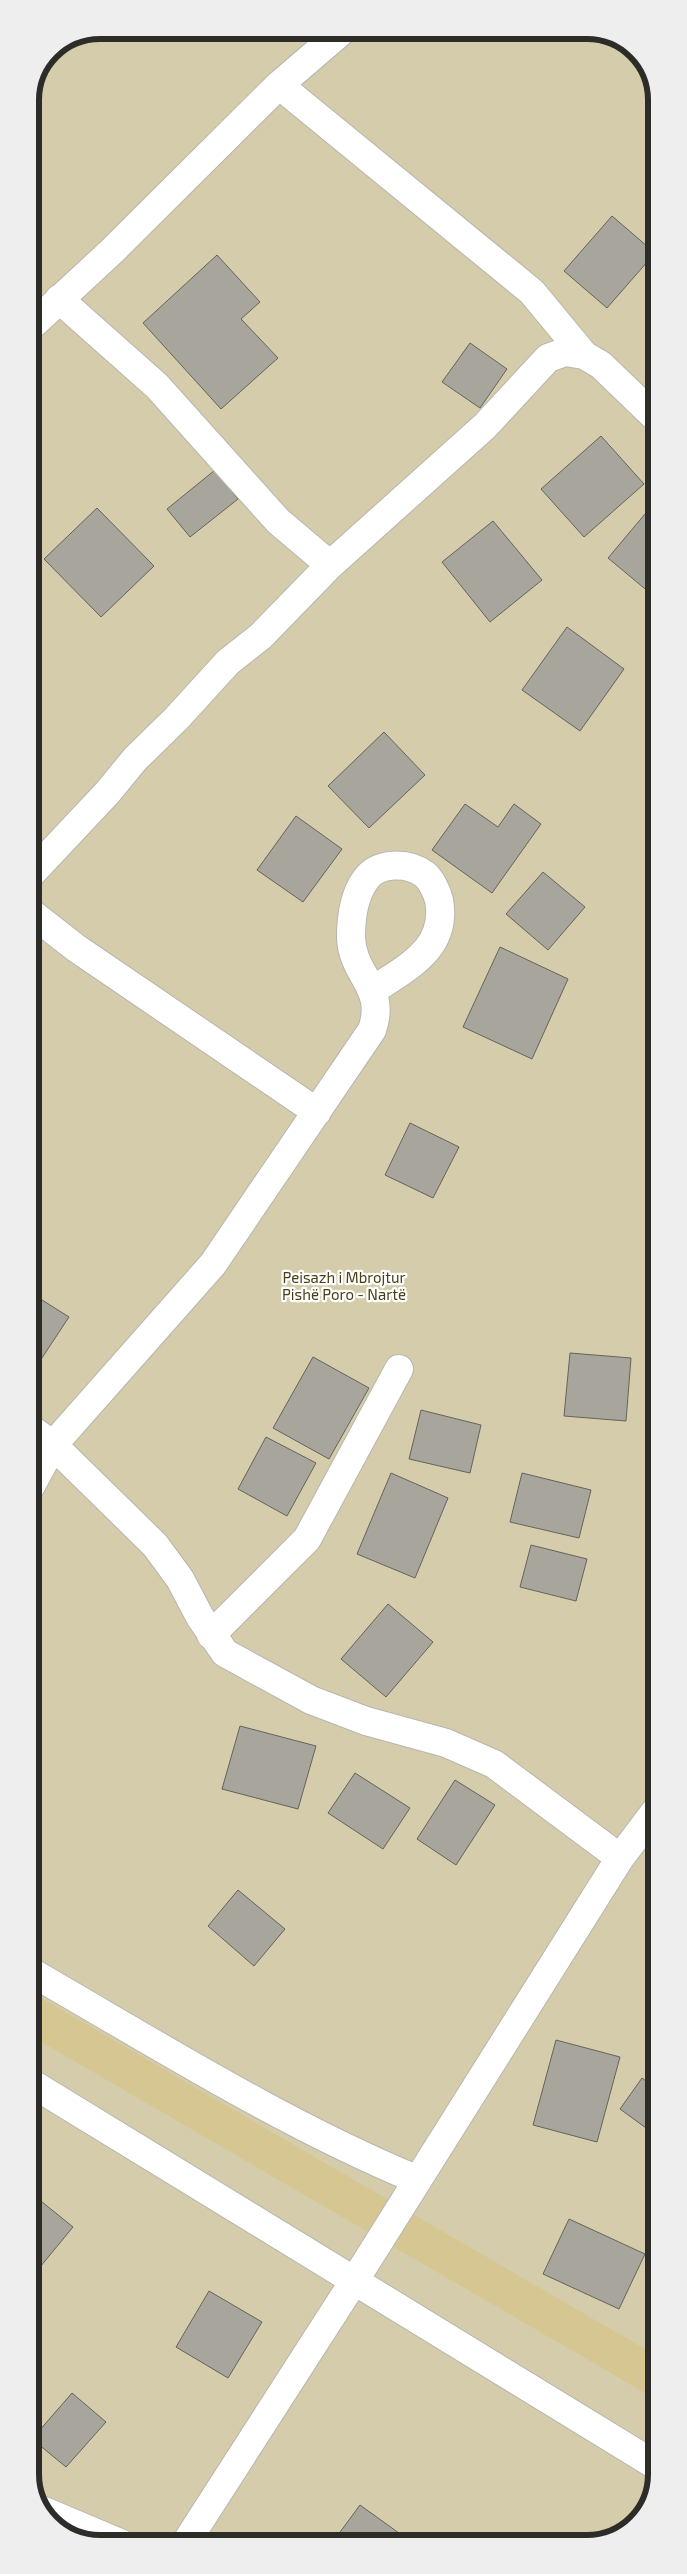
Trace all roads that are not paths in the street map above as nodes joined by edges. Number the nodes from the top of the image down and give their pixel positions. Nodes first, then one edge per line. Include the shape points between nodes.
1 (333, 39) edge
2 (279, 85) junction
3 (59, 299) junction
4 (39, 318) edge
5 (584, 355) junction
6 (648, 410) edge
7 (330, 565) junction
8 (39, 865) edge
9 (39, 919) edge
10 (372, 990) dead end
11 (317, 1112) junction
12 (399, 1369) dead end
13 (39, 1434) edge
14 (53, 1445) junction
15 (39, 1471) edge
16 (211, 1635) junction
17 (648, 1821) edge
18 (620, 1858) junction
19 (39, 1977) edge
20 (39, 2088) edge
21 (415, 2185) junction
22 (360, 2272) junction
23 (648, 2460) edge
24 (55, 2515) edge
25 (101, 2535) edge
26 (191, 2535) edge

1 - 2 street
2 - 3 street via 112,251
2 - 5 street via 532,292
3 - 4 street
3 - 7 street via 157,386 278,521
5 - 6 street via 601,364
5 - 7 street via 565,352 548,358 485,426
7 - 8 street via 261,636 228,662
9 - 11 street via 76,948
10 - 11 street via 377,1015 372,1030
11 - 14 street via 213,1264
12 - 16 street via 307,1539
13 - 14 street
14 - 15 street
14 - 16 street via 155,1545 180,1579
16 - 18 street via 225,1654 311,1700 366,1721 446,1743 494,1764
17 - 18 street
18 - 21 street
19 - 21 street via 286,2118 383,2165
20 - 22 street
21 - 22 street
22 - 23 street
22 - 26 street
24 - 25 street

